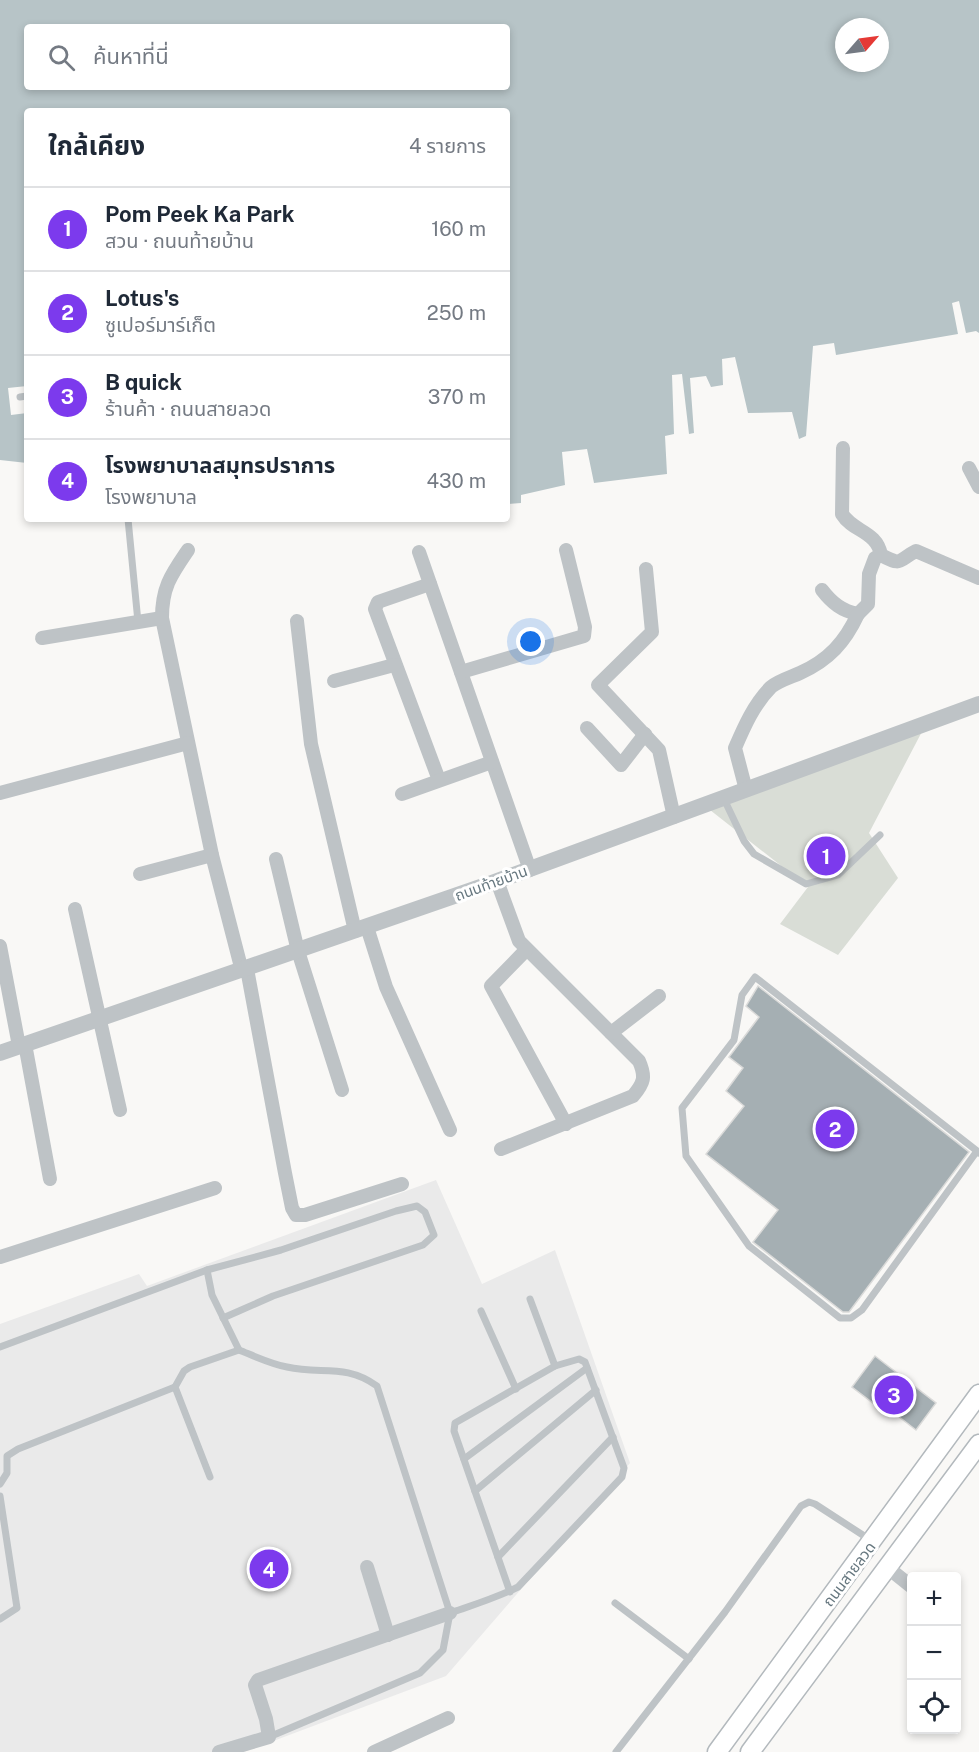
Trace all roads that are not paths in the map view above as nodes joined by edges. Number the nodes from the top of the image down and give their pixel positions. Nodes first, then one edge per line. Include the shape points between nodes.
1 (843, 448) dead end
2 (969, 468) dead end
3 (979, 487) edge
4 (128, 522) edge
5 (188, 550) dead end
6 (566, 550) dead end
7 (419, 552) dead end
8 (881, 555) junction
9 (646, 569) dead end
10 (979, 578) edge
11 (430, 584) junction
12 (822, 590) dead end
13 (858, 614) junction
14 (162, 618) junction
15 (297, 621) dead end
16 (138, 622) junction
17 (42, 638) dead end
18 (394, 665) junction
19 (461, 672) junction
20 (334, 681) dead end
21 (979, 704) edge
22 (586, 728) dead end
23 (645, 734) junction
24 (188, 743) junction
25 (492, 762) junction
26 (439, 780) junction
27 (746, 790) junction
28 (0, 792) edge
29 (402, 794) dead end
30 (724, 799) junction
31 (674, 817) junction
32 (880, 835) dead end
33 (212, 855) junction
34 (276, 859) dead end
35 (530, 870) junction
36 (140, 874) dead end
37 (496, 881) junction
38 (75, 909) dead end
39 (361, 929) junction
40 (0, 947) edge
41 (526, 950) junction
42 (298, 951) junction
43 (244, 970) junction
44 (659, 996) dead end
45 (101, 1018) junction
46 (611, 1033) junction
47 (22, 1045) junction
48 (0, 1053) edge
49 (342, 1090) dead end
50 (120, 1110) dead end
51 (566, 1124) junction
52 (450, 1130) dead end
53 (501, 1149) dead end
54 (978, 1152) edge
55 (50, 1179) dead end
56 (402, 1184) dead end
57 (215, 1188) dead end
58 (0, 1257) edge
59 (207, 1270) junction
60 (530, 1299) dead end
61 (481, 1311) dead end
62 (223, 1318) junction
63 (0, 1347) edge
64 (239, 1350) junction
65 (555, 1366) junction
66 (587, 1368) junction
67 (175, 1387) junction
68 (516, 1389) junction
69 (596, 1390) junction
70 (979, 1394) edge
71 (613, 1437) junction
72 (979, 1444) edge
73 (464, 1460) junction
74 (210, 1477) dead end
75 (0, 1484) edge
76 (475, 1491) junction
77 (0, 1496) edge
78 (873, 1542) junction
79 (498, 1557) junction
80 (891, 1562) junction
81 (367, 1567) dead end
82 (907, 1581) edge
83 (510, 1592) junction
84 (615, 1603) dead end
85 (450, 1613) junction
86 (0, 1618) edge
87 (388, 1635) junction
88 (689, 1659) junction
89 (448, 1718) dead end
90 (269, 1737) junction
91 (219, 1752) edge
92 (374, 1752) edge
93 (616, 1752) edge
94 (717, 1752) edge
95 (750, 1752) edge

1 - 8 street via 842,514 873,537 880,545
2 - 3 street
4 - 16 lane
5 - 14 street via 168,579
6 - 19 street via 584,636
7 - 11 street
8 - 10 street via 903,562 916,551
8 - 13 street via 875,558 869,574 868,604
9 - 23 street via 652,632 598,685
11 - 18 street via 376,605
11 - 19 street
12 - 13 street via 845,612
13 - 27 street via 847,638 835,652 810,669 772,686 749,719 735,748
14 - 16 street
14 - 24 street
15 - 39 street via 311,744
16 - 17 street
18 - 20 street
18 - 26 street
19 - 25 street
21 - 27 street, ถนนท้ายบ้าน
22 - 23 street via 621,765
23 - 31 street via 659,750
24 - 28 street
24 - 33 street
25 - 26 street
25 - 35 street
26 - 29 street
27 - 30 street, ถนนท้ายบ้าน
30 - 31 street, ถนนท้ายบ้าน
30 - 32 lane via 754,854 806,884 838,875
31 - 35 street, ถนนท้ายบ้าน
33 - 36 street
33 - 43 street
34 - 42 street
35 - 37 street, ถนนท้ายบ้าน
37 - 39 street, ถนนท้ายบ้าน
37 - 41 street
38 - 45 street
39 - 42 street, ถนนท้ายบ้าน
39 - 52 street
40 - 47 street
41 - 46 street
41 - 51 street via 491,986
42 - 43 street, ถนนท้ายบ้าน
42 - 49 street
43 - 45 street, ถนนท้ายบ้าน
43 - 56 street via 296,1215
44 - 46 street
45 - 47 street, ถนนท้ายบ้าน
45 - 50 street
46 - 51 street via 639,1061 644,1083 633,1096
47 - 48 street, ถนนท้ายบ้าน
47 - 55 street
51 - 53 street
54 - 54 lane via 862,1310 851,1318 840,1318 748,1246 686,1156 682,1108 734,1040 742,995 755,977
57 - 58 street
59 - 62 lane via 212,1295
59 - 62 lane via 413,1206 423,1209 430,1222 433,1236 423,1245 273,1296
59 - 63 lane
60 - 65 lane
61 - 68 lane
62 - 64 lane
64 - 67 lane via 190,1367
64 - 85 lane via 288,1368 347,1370 377,1386
65 - 66 lane via 579,1359
65 - 68 lane
66 - 69 lane
66 - 73 lane
67 - 74 lane
67 - 75 lane via 18,1449 8,1456 7,1473
68 - 73 lane via 455,1423
69 - 71 lane
69 - 76 lane
70 - 78 main road, ถนนสายลวด
71 - 79 lane
71 - 83 lane via 624,1468 622,1477
72 - 80 main road, ถนนสายลวด
73 - 76 lane
76 - 79 lane
77 - 86 lane via 17,1608
78 - 80 main road
78 - 88 lane via 815,1504 801,1506
78 - 94 main road, ถนนสายลวด
79 - 83 lane
80 - 82 street
80 - 95 main road, ถนนสายลวด
81 - 87 street
83 - 85 lane
84 - 88 lane
85 - 87 street
85 - 90 lane via 443,1650 420,1673
87 - 90 street via 258,1680 255,1685
88 - 93 lane
89 - 92 street
90 - 91 street

